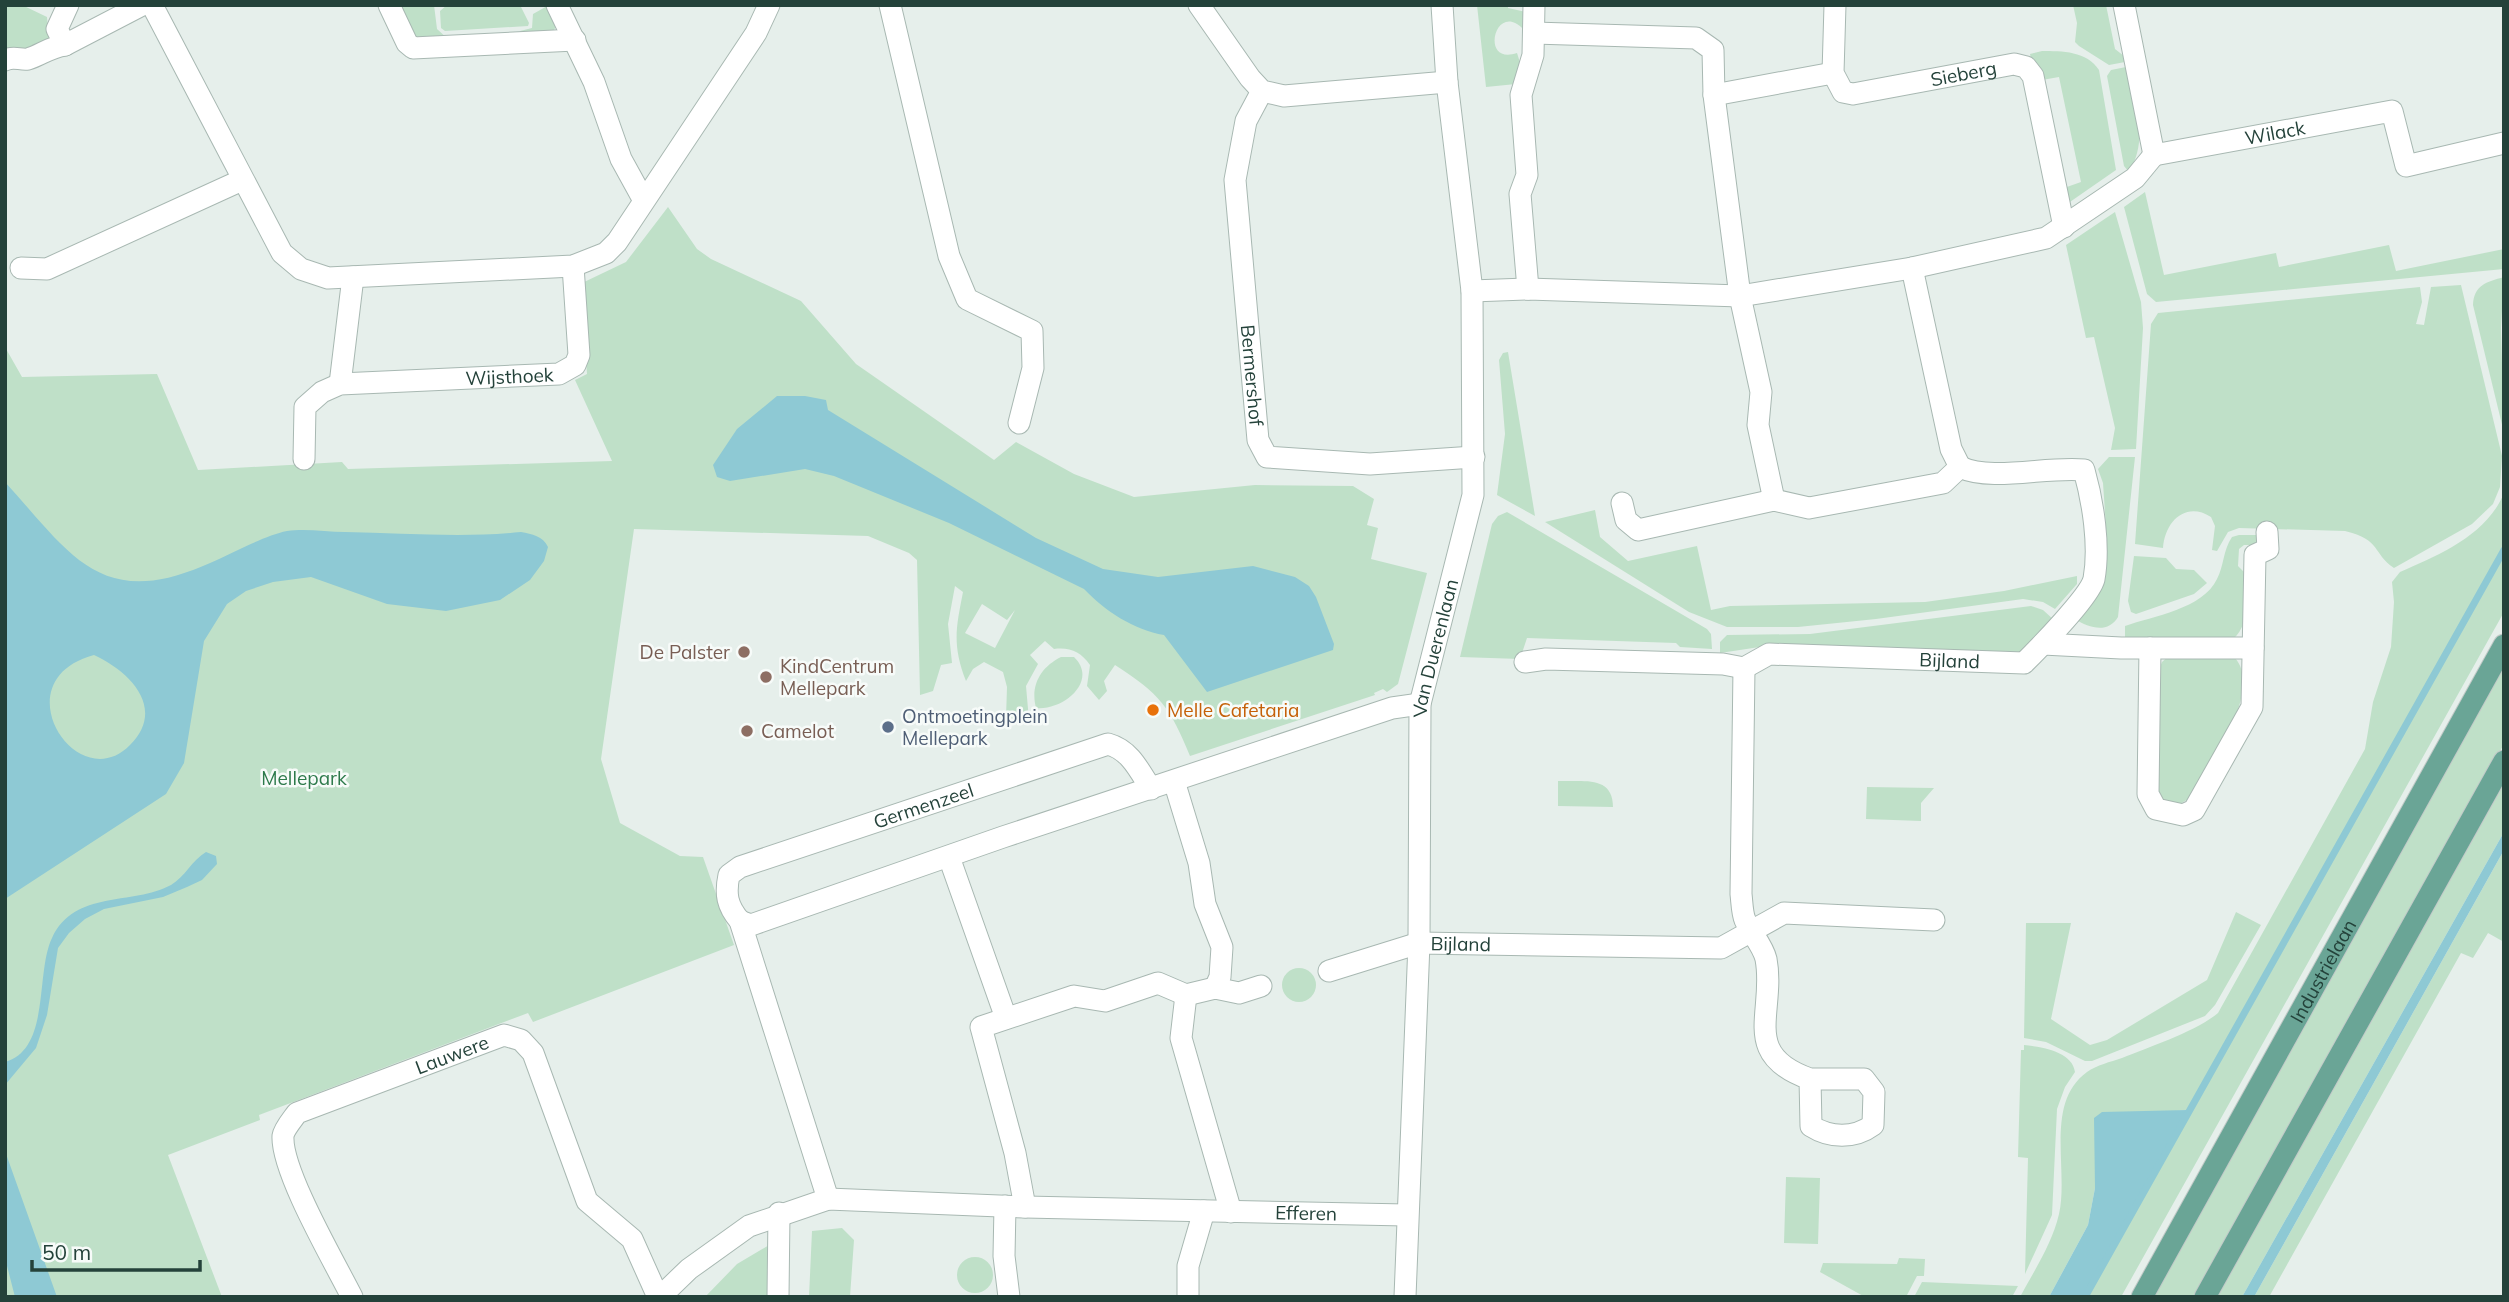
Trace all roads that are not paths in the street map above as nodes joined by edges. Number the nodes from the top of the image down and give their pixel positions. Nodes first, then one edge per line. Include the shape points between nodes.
1 (68, 5) edge
2 (142, 5) edge
3 (152, 5) edge
4 (389, 5) edge
5 (557, 5) edge
6 (769, 5) edge
7 (890, 5) edge
8 (1199, 5) edge
9 (1442, 5) edge
10 (1534, 5) edge
11 (1835, 5) edge
12 (2124, 5) edge
13 (1534, 33) junction
14 (575, 40) junction
15 (65, 45) junction
16 (5, 60) edge
17 (1833, 73) junction
18 (1447, 82) junction
19 (1262, 91) junction
20 (1714, 95) junction
21 (2504, 143) edge
22 (2154, 155) junction
23 (242, 180) junction
24 (643, 199) junction
25 (2064, 227) junction
26 (573, 266) junction
27 (21, 268) dead end
28 (1912, 268) junction
29 (353, 276) junction
30 (1528, 289) junction
31 (1472, 291) junction
32 (1740, 296) junction
33 (340, 384) junction
34 (1019, 423) dead end
35 (1474, 457) junction
36 (304, 459) dead end
37 (1960, 467) junction
38 (1774, 500) junction
39 (1622, 503) dead end
40 (2267, 532) dead end
41 (2043, 644) junction
42 (2504, 645) edge
43 (2150, 648) junction
44 (2253, 648) junction
45 (1525, 662) dead end
46 (1744, 668) junction
47 (1420, 704) junction
48 (2504, 761) edge
49 (1174, 781) junction
50 (1151, 789) junction
51 (949, 857) junction
52 (1934, 920) dead end
53 (740, 921) junction
54 (1751, 931) junction
55 (1419, 943) junction
56 (1329, 971) dead end
57 (1261, 986) dead end
58 (1214, 988) junction
59 (1186, 995) junction
60 (1006, 1018) junction
61 (1810, 1079) dead end
62 (828, 1199) junction
63 (1015, 1207) junction
64 (1204, 1211) junction
65 (1231, 1212) junction
66 (779, 1213) junction
67 (1406, 1215) junction
68 (352, 1297) edge
69 (659, 1297) edge
70 (778, 1297) edge
71 (1009, 1297) edge
72 (1188, 1297) edge
73 (1405, 1297) edge
74 (2142, 1297) edge
75 (2205, 1297) edge

1 - 15 street via 57,29
2 - 15 street
3 - 23 street
4 - 14 street via 413,48
5 - 14 street
6 - 24 street via 756,33
7 - 34 street via 949,256 967,299 1032,331 1033,368
8 - 19 street
9 - 18 street, Van Duerenlaan
10 - 13 street
11 - 17 street
12 - 22 street
13 - 20 street via 1696,38 1713,50
13 - 30 street via 1533,55 1521,95 1527,175 1520,194
14 - 24 street via 621,159
15 - 16 street via 26,59
17 - 20 street
17 - 25 street, Sieberg via 1843,92 1853,94 2014,64 2026,67 2033,76
18 - 19 street via 1284,96
18 - 31 street, Van Duerenlaan
19 - 35 street, Bermershof via 1247,121 1235,180 1258,440 1267,457 1370,464
20 - 32 street
21 - 22 street, Wilack via 2406,166 2392,111
22 - 25 street via 2135,178
23 - 27 street via 47,269
23 - 29 street via 282,253 301,270 328,278
24 - 26 street via 606,253
25 - 28 street via 2046,238
26 - 29 street
26 - 33 street, Wijsthoek via 579,355 575,365 559,374
28 - 32 street
28 - 37 street via 1951,449
29 - 33 street
30 - 31 street
30 - 32 street
31 - 35 street, Van Duerenlaan
32 - 38 street via 1761,392 1758,425
33 - 36 street, Wijsthoek via 305,407
35 - 47 street, Van Duerenlaan via 1473,495
37 - 38 street via 1943,482 1810,508
37 - 41 street via 1974,474 2084,470 2091,493 2094,580
38 - 39 street via 1638,530 1626,520
40 - 44 street via 2268,549 2255,555
41 - 43 street
41 - 46 street, Bijland via 2024,663 1769,654
42 - 74 main road, Industrielaan
43 - 44 street
43 - 44 street via 2148,794 2157,809 2183,815 2194,810 2252,707
45 - 46 street via 1546,659
46 - 54 street via 1741,894
47 - 49 street via 1392,708
47 - 55 street, Van Duerenlaan
48 - 75 main road
49 - 50 street
49 - 58 street via 1199,863 1205,904 1222,947 1220,977
50 - 51 street
50 - 53 street, Germenzeel via 1135,763 1120,748 1108,744 740,867 729,875 726,890 729,908
51 - 53 street via 751,925
51 - 60 street
52 - 54 street, Bijland via 1784,913
53 - 62 street, Germenzeel
54 - 55 street, Bijland via 1721,948
54 - 61 street via 1766,958 1765,1035 1787,1071
55 - 56 street
55 - 67 street, Van Duerenlaan
57 - 58 street via 1239,993
58 - 59 street
59 - 60 street via 1158,983 1105,1001 1074,996
59 - 65 street via 1181,1038
60 - 63 street via 981,1027 1015,1153
62 - 63 street, Efferen
62 - 66 street, Lauwere
63 - 64 street, Efferen
63 - 71 street via 1004,1256
64 - 65 street, Efferen
64 - 72 street via 1188,1266
65 - 67 street, Efferen
66 - 69 street, Lauwere via 715,1248
66 - 70 street
67 - 73 street, Van Duerenlaan
68 - 69 street, Lauwere via 311,1218 285,1153 283,1133 297,1113 504,1035 521,1040 533,1054 587,1201 632,1239

